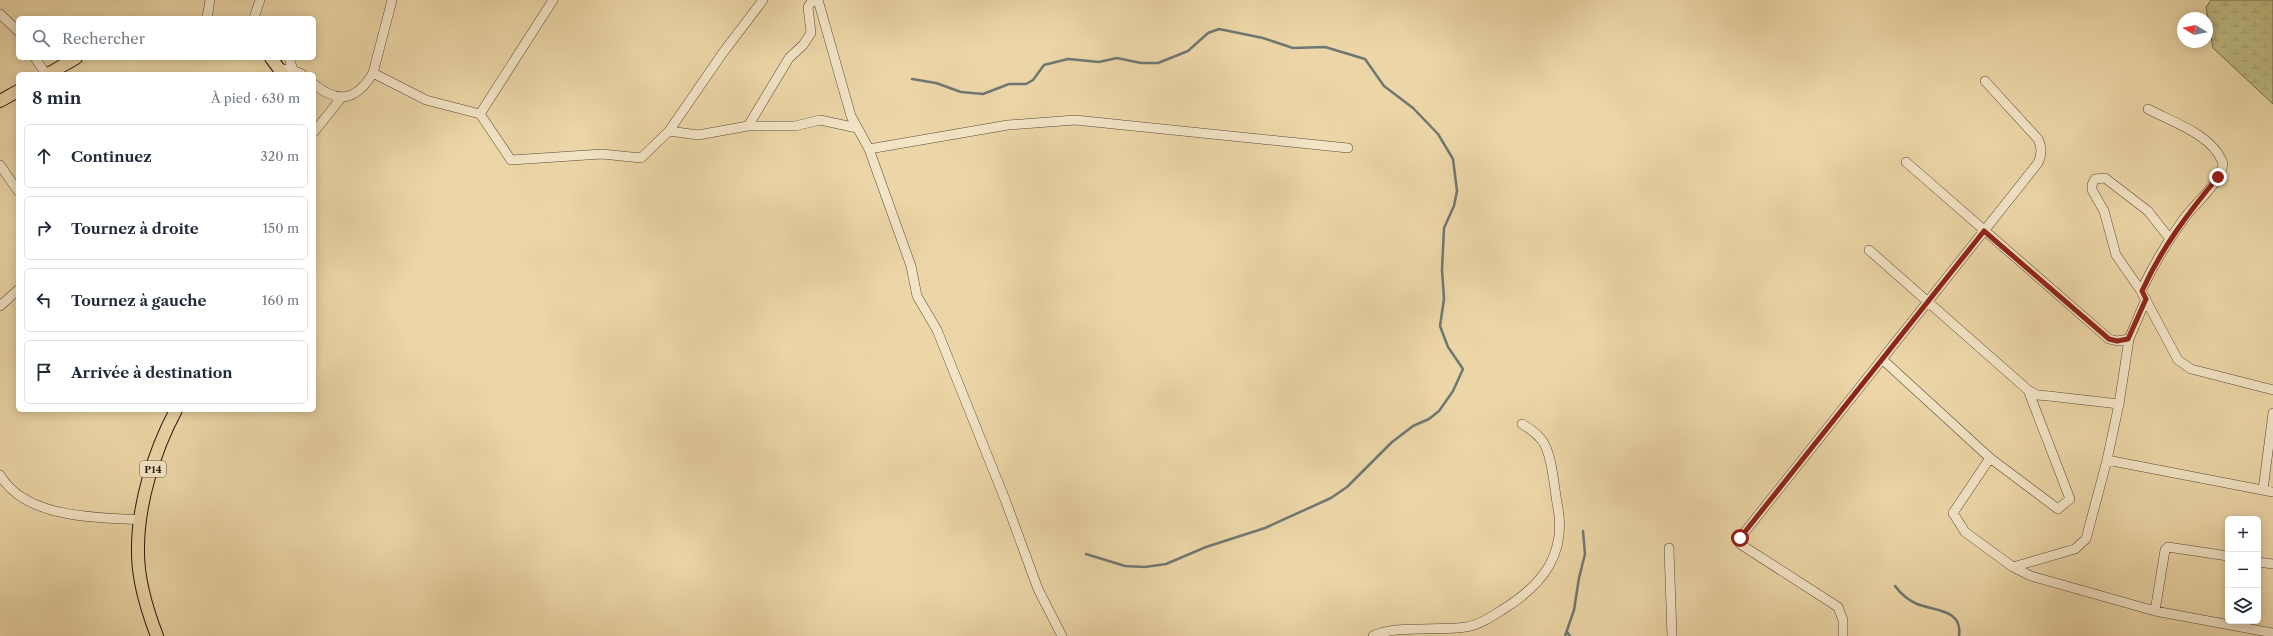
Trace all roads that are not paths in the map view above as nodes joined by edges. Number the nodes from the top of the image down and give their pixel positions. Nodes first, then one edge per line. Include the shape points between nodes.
1 (210, 0) edge
2 (260, 0) edge
3 (392, 0) edge
4 (553, 0) edge
5 (763, 0) edge
6 (813, 0) edge
7 (818, 0) edge
8 (0, 14) edge
9 (207, 16) edge
10 (255, 16) edge
11 (16, 29) edge
12 (36, 60) edge
13 (72, 60) edge
14 (273, 60) edge
15 (289, 60) edge
16 (286, 71) edge
17 (46, 72) edge
18 (51, 72) edge
19 (373, 73) junction
20 (1985, 81) dead end
21 (316, 85) edge
22 (16, 93) edge
23 (340, 98) junction
24 (0, 101) edge
25 (2148, 109) dead end
26 (480, 114) junction
27 (748, 126) junction
28 (857, 128) junction
29 (316, 129) edge
30 (669, 131) junction
31 (1348, 148) dead end
32 (869, 149) junction
33 (1906, 162) dead end
34 (0, 165) edge
35 (16, 188) edge
36 (1984, 231) junction
37 (2170, 240) junction
38 (1869, 250) dead end
39 (16, 292) edge
40 (2144, 295) junction
41 (1930, 301) junction
42 (0, 306) edge
43 (2128, 339) junction
44 (1883, 360) junction
45 (2028, 390) junction
46 (2273, 390) edge
47 (2119, 404) junction
48 (175, 412) edge
49 (2273, 413) edge
50 (1522, 424) dead end
51 (1990, 458) junction
52 (2107, 460) junction
53 (0, 475) edge
54 (2263, 490) junction
55 (2273, 492) edge
56 (141, 520) junction
57 (1669, 548) dead end
58 (2225, 556) edge
59 (2261, 562) edge
60 (2273, 564) edge
61 (2012, 567) junction
62 (2155, 612) junction
63 (2273, 633) edge
64 (157, 636) edge
65 (1062, 636) edge
66 (1373, 636) edge
67 (1672, 636) edge
68 (1843, 636) edge

1 - 9 street
2 - 10 street
3 - 19 street
4 - 26 street
5 - 30 street
6 - 27 street via 808,10 811,33 789,58
7 - 28 street via 847,103
8 - 11 street
12 - 17 street
13 - 18 main road
14 - 16 main road
15 - 16 street
19 - 23 street via 360,89
19 - 26 street via 426,100
20 - 36 street via 2038,139 2042,154 2038,163
21 - 23 street via 332,97
22 - 24 main road
23 - 29 street
25 - 37 street via 2203,138 2212,146 2223,166 2218,177
26 - 30 street via 508,158 515,160 602,154 641,158
27 - 28 street via 795,126 825,120
27 - 30 street via 698,135
28 - 32 street
31 - 32 street via 1076,120 1008,125
32 - 65 street via 911,266 917,296 937,330 1038,589
33 - 36 street
34 - 35 street
36 - 41 street
36 - 43 street via 2109,339
37 - 40 street via 2151,270
37 - 40 street via 2152,216 2118,187 2105,178 2096,179 2092,190 2104,211 2114,250
38 - 41 street
39 - 42 street
40 - 43 street
40 - 46 street via 2178,360 2184,365
41 - 44 street
41 - 45 street
43 - 47 street
44 - 51 street
44 - 68 street via 1740,541 1838,607 1843,620
45 - 47 street via 2037,395
45 - 51 street via 2070,500 2058,509
47 - 52 street
48 - 56 main road, P14 via 154,462
49 - 54 street
50 - 66 street via 1542,440 1547,450 1559,510 1558,546 1542,578 1514,603 1469,626 1447,630 1396,631
51 - 61 street via 1953,513 1965,532
52 - 54 street
52 - 61 street via 2086,539 2066,553
53 - 56 street via 16,495 34,504 67,514
54 - 55 street
56 - 64 main road, P14 via 139,569
57 - 67 street
58 - 62 street via 2168,547 2165,550
59 - 60 street
61 - 62 street via 2050,583
62 - 63 street

